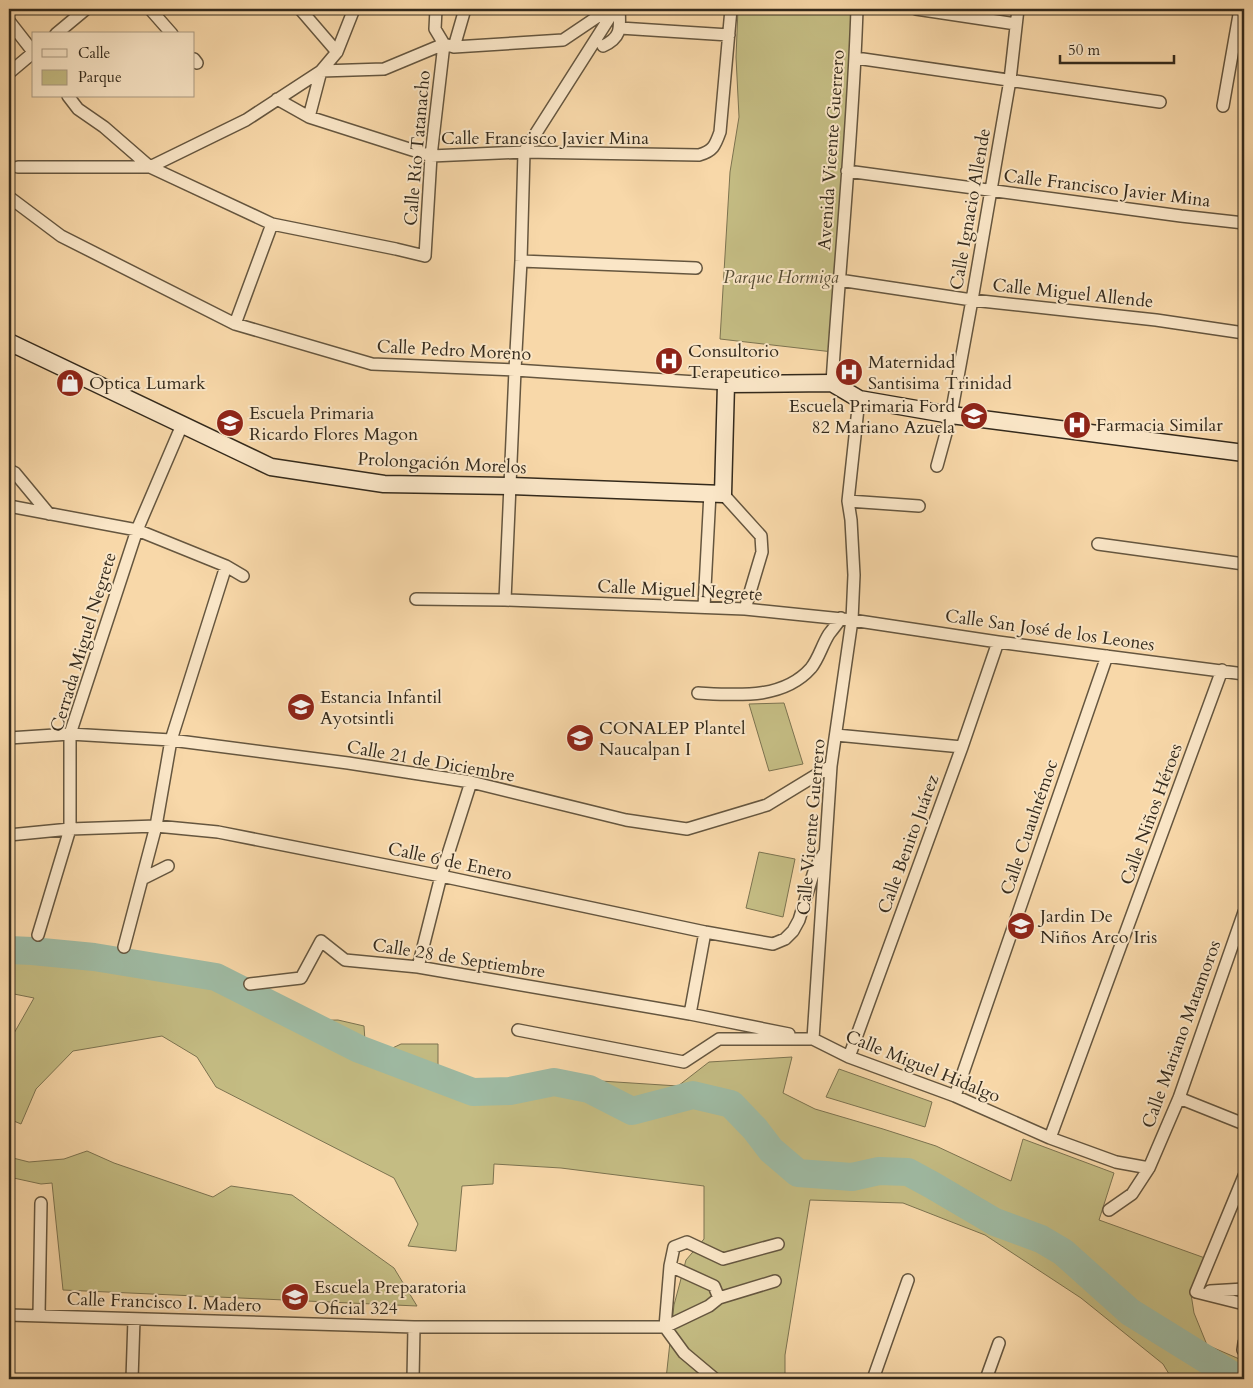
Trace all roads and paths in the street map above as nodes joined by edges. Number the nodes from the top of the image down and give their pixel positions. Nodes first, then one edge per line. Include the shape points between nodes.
1 (86, 9) edge
2 (150, 9) edge
3 (300, 9) edge
4 (354, 9) edge
5 (436, 9) edge
6 (465, 9) edge
7 (609, 9) edge
8 (617, 9) edge
9 (731, 9) edge
10 (857, 9) edge
11 (916, 9) edge
12 (1018, 9) edge
13 (1240, 9) edge
14 (9, 21) edge
15 (1016, 24) junction
16 (620, 28) junction
17 (58, 32) edge
18 (170, 32) edge
19 (729, 35) junction
20 (449, 45) junction
21 (32, 50) edge
22 (337, 52) junction
23 (32, 55) edge
24 (856, 58) junction
25 (321, 71) junction
26 (9, 72) edge
27 (1010, 80) junction
28 (70, 98) edge
29 (277, 100) junction
30 (1160, 102) dead end
31 (1223, 106) dead end
32 (309, 117) junction
33 (524, 152) junction
34 (432, 156) junction
35 (150, 166) junction
36 (18, 167) dead end
37 (847, 171) junction
38 (990, 191) junction
39 (9, 197) edge
40 (1244, 223) edge
41 (272, 224) junction
42 (521, 261) junction
43 (696, 268) dead end
44 (839, 280) junction
45 (972, 300) junction
46 (235, 324) junction
47 (1244, 333) edge
48 (10, 344) edge
49 (515, 370) junction
50 (832, 383) junction
51 (726, 384) junction
52 (859, 400) junction
53 (951, 415) junction
54 (182, 425) junction
55 (1244, 454) edge
56 (937, 466) dead end
57 (9, 470) edge
58 (511, 486) junction
59 (717, 493) junction
60 (848, 501) junction
61 (9, 506) edge
62 (919, 506) dead end
63 (48, 514) junction
64 (137, 530) junction
65 (1098, 544) dead end
66 (1244, 564) edge
67 (226, 566) junction
68 (243, 576) dead end
69 (416, 599) dead end
70 (505, 600) junction
71 (704, 607) junction
72 (745, 609) junction
73 (846, 619) junction
74 (998, 642) junction
75 (1107, 656) junction
76 (1222, 670) junction
77 (1244, 674) edge
78 (698, 693) dead end
79 (70, 734) junction
80 (836, 735) junction
81 (9, 738) edge
82 (170, 740) junction
83 (962, 748) junction
84 (831, 766) junction
85 (471, 782) junction
86 (156, 826) junction
87 (70, 829) junction
88 (9, 835) edge
89 (825, 852) junction
90 (168, 866) dead end
91 (441, 876) junction
92 (142, 879) junction
93 (1244, 912) edge
94 (705, 932) junction
95 (38, 935) dead end
96 (124, 948) dead end
97 (418, 967) junction
98 (250, 984) dead end
99 (690, 1014) junction
100 (518, 1030) dead end
101 (813, 1039) junction
102 (849, 1057) junction
103 (955, 1096) junction
104 (1179, 1098) junction
105 (1244, 1124) edge
106 (1050, 1138) junction
107 (1149, 1168) junction
108 (1244, 1176) edge
109 (41, 1203) dead end
110 (1109, 1210) dead end
111 (778, 1244) dead end
112 (670, 1266) junction
113 (908, 1280) dead end
114 (775, 1281) dead end
115 (1244, 1290) edge
116 (1196, 1292) junction
117 (720, 1298) junction
118 (1244, 1304) edge
119 (9, 1315) edge
120 (39, 1315) junction
121 (134, 1319) junction
122 (414, 1327) junction
123 (665, 1327) junction
124 (1000, 1343) dead end
125 (132, 1379) edge
126 (413, 1379) edge
127 (715, 1379) edge
128 (873, 1379) edge
129 (986, 1379) edge

1 - 17 street
2 - 18 street
3 - 22 street
4 - 22 street
5 - 20 street via 435,29
6 - 20 street, Calle Río Tatanacho
7 - 20 street via 563,40
8 - 16 street
8 - 16 street via 603,46 612,42
8 - 33 street
9 - 19 street
10 - 24 street, Avenida Vicente Guerrero
11 - 15 street
12 - 15 street, Calle Ignacio Allende
13 - 31 street
14 - 21 street
15 - 27 street, Calle Ignacio Allende
16 - 19 street
19 - 33 street, Calle Francisco Javier Mina via 720,132 716,144 708,152 699,156
20 - 25 street via 384,69
20 - 34 street, Calle Río Tatanacho
22 - 25 street
23 - 26 street
24 - 27 street
24 - 37 street, Avenida Vicente Guerrero
25 - 29 street
25 - 32 street
27 - 30 street
27 - 38 street, Calle Ignacio Allende
28 - 35 street via 78,109
29 - 32 street, Calle Francisco Javier Mina
29 - 35 street via 246,120
32 - 34 street, Calle Francisco Javier Mina
33 - 34 street, Calle Francisco Javier Mina
33 - 42 street
34 - 41 street, Calle Río Tatanacho via 425,256
35 - 36 street
35 - 41 street
37 - 38 street, Calle Francisco Javier Mina
37 - 44 street, Avenida Vicente Guerrero
38 - 40 street, Calle Francisco Javier Mina
38 - 45 street, Calle Ignacio Allende
39 - 46 street, Calle Pedro Moreno via 61,236
41 - 46 street
42 - 43 street
42 - 49 street
44 - 45 street, Calle Miguel Allende
44 - 50 street, Avenida Vicente Guerrero
45 - 47 street, Calle Miguel Allende
45 - 53 street, Calle Ignacio Allende
46 - 49 street, Calle Pedro Moreno via 372,364
48 - 54 main road, Prolongación Morelos
49 - 51 street, Calle Pedro Moreno
49 - 58 street
50 - 51 main road
50 - 52 main road
51 - 59 main road
52 - 53 main road
52 - 60 street, Calle Vicente Guerrero
53 - 55 main road
53 - 56 street, Calle Ignacio Allende
54 - 58 main road, Prolongación Morelos via 271,467 384,484
54 - 64 street, Cerrada Miguel Negrete
57 - 63 street
58 - 59 main road, Prolongación Morelos
58 - 70 street
59 - 71 street
59 - 72 street via 761,536 762,552
60 - 62 street
60 - 73 street, Calle Vicente Guerrero via 854,575
61 - 63 street
63 - 64 street
64 - 67 street
64 - 79 street, Cerrada Miguel Negrete
65 - 66 street
67 - 68 street
67 - 82 street
69 - 70 street, Calle Miguel Negrete
70 - 71 street, Calle Miguel Negrete
71 - 72 street, Calle Miguel Negrete
72 - 73 street, Calle Miguel Negrete
73 - 74 street, Calle San José de los Leones
73 - 78 street via 829,635 810,668 788,686 752,694
73 - 80 street, Calle Vicente Guerrero
74 - 75 street, Calle San José de los Leones
74 - 83 street, Calle Benito Juárez
75 - 76 street, Calle San José de los Leones
75 - 103 street, Calle Cuauhtémoc
76 - 77 street, Calle San José de los Leones
76 - 106 street, Calle Niños Héroes
79 - 81 street, Calle 21 de Diciembre
79 - 82 street, Calle 21 de Diciembre
79 - 87 street, Cerrada Miguel Negrete
80 - 83 street
80 - 84 street, Calle Vicente Guerrero
82 - 85 street, Calle 21 de Diciembre
82 - 86 street
83 - 102 street, Calle Benito Juárez
84 - 85 street, Calle 21 de Diciembre via 767,805 687,829 626,820
84 - 89 street, Calle Vicente Guerrero
85 - 91 street
86 - 87 street, Calle 6 de Enero
86 - 91 street, Calle 6 de Enero via 218,832
86 - 92 street
87 - 88 street, Calle 6 de Enero
87 - 95 street, Cerrada Miguel Negrete
89 - 94 street, Calle 6 de Enero via 815,868 799,920 785,939 773,944
89 - 101 street, Calle Vicente Guerrero
90 - 92 street
91 - 94 street, Calle 6 de Enero
91 - 97 street
92 - 96 street
93 - 104 street, Calle Mariano Matamoros
94 - 99 street
97 - 98 street, Calle 28 de Septiembre via 345,960 321,941 301,978
97 - 99 street, Calle 28 de Septiembre
99 - 101 street, Calle 28 de Septiembre
100 - 101 street, Calle Miguel Hidalgo via 684,1062 719,1039
101 - 102 street, Calle Miguel Hidalgo
102 - 103 street, Calle Miguel Hidalgo
103 - 106 street, Calle Miguel Hidalgo
104 - 105 street
104 - 107 street, Calle Mariano Matamoros
106 - 107 street, Calle Miguel Hidalgo via 1116,1162
107 - 110 street, Calle Mariano Matamoros via 1132,1194
108 - 116 street
109 - 120 street
111 - 112 street via 723,1259 687,1242 674,1247
112 - 117 street via 714,1286
112 - 123 street
113 - 128 street
114 - 117 street
115 - 116 street
116 - 118 street
117 - 123 street
119 - 120 street, Calle Francisco I. Madero
120 - 121 street, Calle Francisco I. Madero
121 - 122 street, Calle Francisco I. Madero
121 - 125 street
122 - 123 street, Calle Francisco I. Madero
122 - 126 street
123 - 127 street via 684,1353
124 - 129 street

